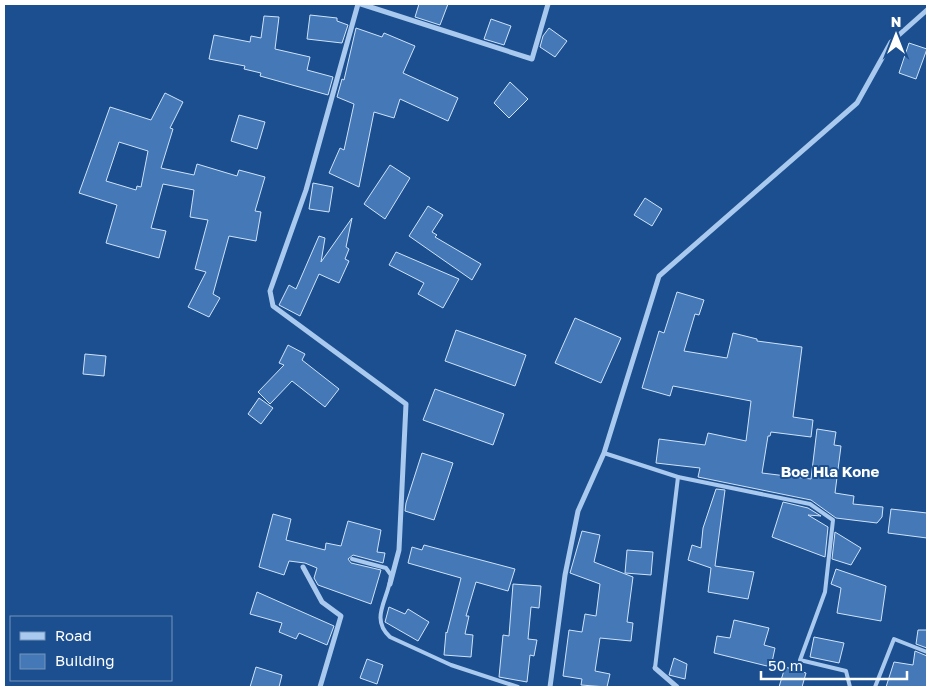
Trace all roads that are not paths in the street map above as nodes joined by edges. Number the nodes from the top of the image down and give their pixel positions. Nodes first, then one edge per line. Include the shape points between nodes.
1 (359, 4) edge
2 (548, 4) edge
3 (927, 10) edge
4 (604, 453) junction
5 (678, 477) junction
6 (352, 559) dead end
7 (303, 567) dead end
8 (390, 584) junction
9 (927, 652) edge
10 (655, 668) joint
11 (320, 687) edge
12 (518, 687) edge
13 (550, 687) edge
14 (677, 687) edge
15 (850, 687) edge
16 (875, 687) edge

1 - 2 street via 532,59
1 - 8 street via 306,190 270,290 273,306 406,404 400,550
3 - 4 street via 891,42 856,102 659,276
4 - 5 lane
4 - 13 street via 578,511
5 - 10 lane
5 - 15 lane via 810,504 833,520 825,592 800,660 846,671
6 - 8 lane via 386,568 391,576
7 - 11 street via 322,602 341,616
8 - 12 lane via 379,623 390,636 451,665
9 - 16 lane via 894,639
10 - 14 street

